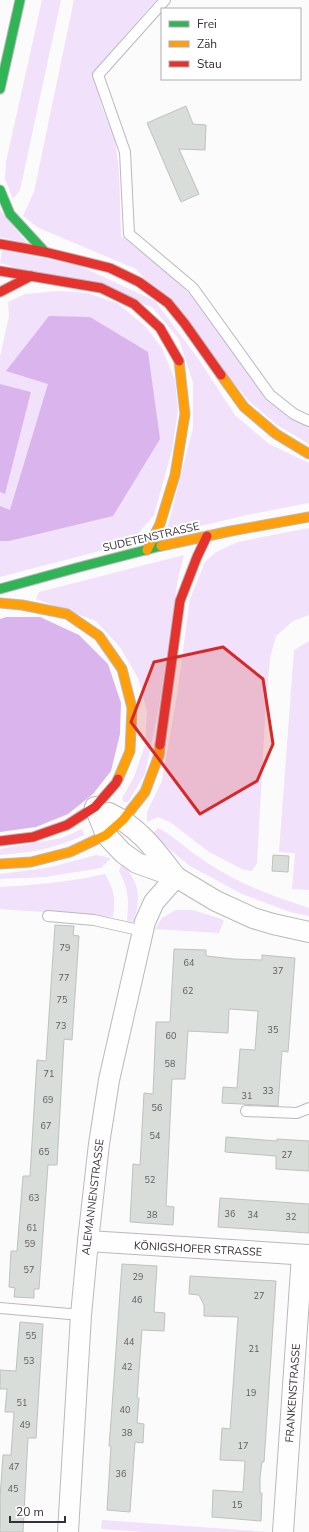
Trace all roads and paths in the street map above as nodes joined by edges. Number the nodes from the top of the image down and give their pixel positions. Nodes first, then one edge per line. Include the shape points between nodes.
1 (20, 0) edge
2 (165, 0) edge
3 (0, 89) edge
4 (0, 190) edge
5 (0, 244) edge
6 (45, 252) junction
7 (0, 271) edge
8 (31, 276) junction
9 (0, 292) edge
10 (309, 421) edge
11 (309, 454) edge
12 (309, 517) edge
13 (207, 536) junction
14 (147, 550) junction
15 (0, 589) edge
16 (0, 603) edge
17 (95, 807) junction
18 (123, 820) junction
19 (106, 835) junction
20 (0, 841) edge
21 (0, 864) edge
22 (176, 877) junction
23 (48, 916) dead end
24 (143, 931) junction
25 (309, 932) edge
26 (309, 1108) edge
27 (246, 1111) dead end
28 (88, 1241) junction
29 (306, 1255) edge
30 (0, 1308) edge
31 (81, 1315) junction
32 (304, 1317) edge
33 (68, 1532) edge
34 (284, 1532) edge

1 - 3 main road
2 - 10 lane via 98,75 125,152 129,234 193,288 270,395 294,414
4 - 6 main road via 10,214
5 - 6 main road
6 - 11 main road via 110,268 139,282 168,303 244,407 276,434
7 - 8 main road
8 - 9 main road
8 - 14 main road via 101,288 134,304 160,328 180,363 185,414 175,475 160,524
12 - 13 main road, SUDETENSTRASSE
13 - 14 main road, SUDETENSTRASSE
13 - 18 main road via 180,601 158,756 144,792
14 - 15 main road, SUDETENSTRASSE
16 - 17 main road via 67,614 99,636 122,669 132,708 130,751 116,782
17 - 18 street
17 - 19 street
17 - 20 main road via 67,825 33,837
18 - 19 main road
18 - 22 street via 152,845
19 - 21 main road via 70,852 31,862
19 - 22 street via 137,863
22 - 24 street, ALEMANNENSTRASSE via 154,902
22 - 25 street via 216,901 254,918
23 - 24 lane via 94,920
24 - 28 street, ALEMANNENSTRASSE via 109,1080
26 - 27 lane via 297,1113
28 - 29 street, KÖNIGSHOFER STRASSE
28 - 31 street, ALEMANNENSTRASSE
29 - 32 street, FRANKENSTRASSE
30 - 31 lane
31 - 33 street, ALEMANNENSTRASSE
32 - 34 street, FRANKENSTRASSE

